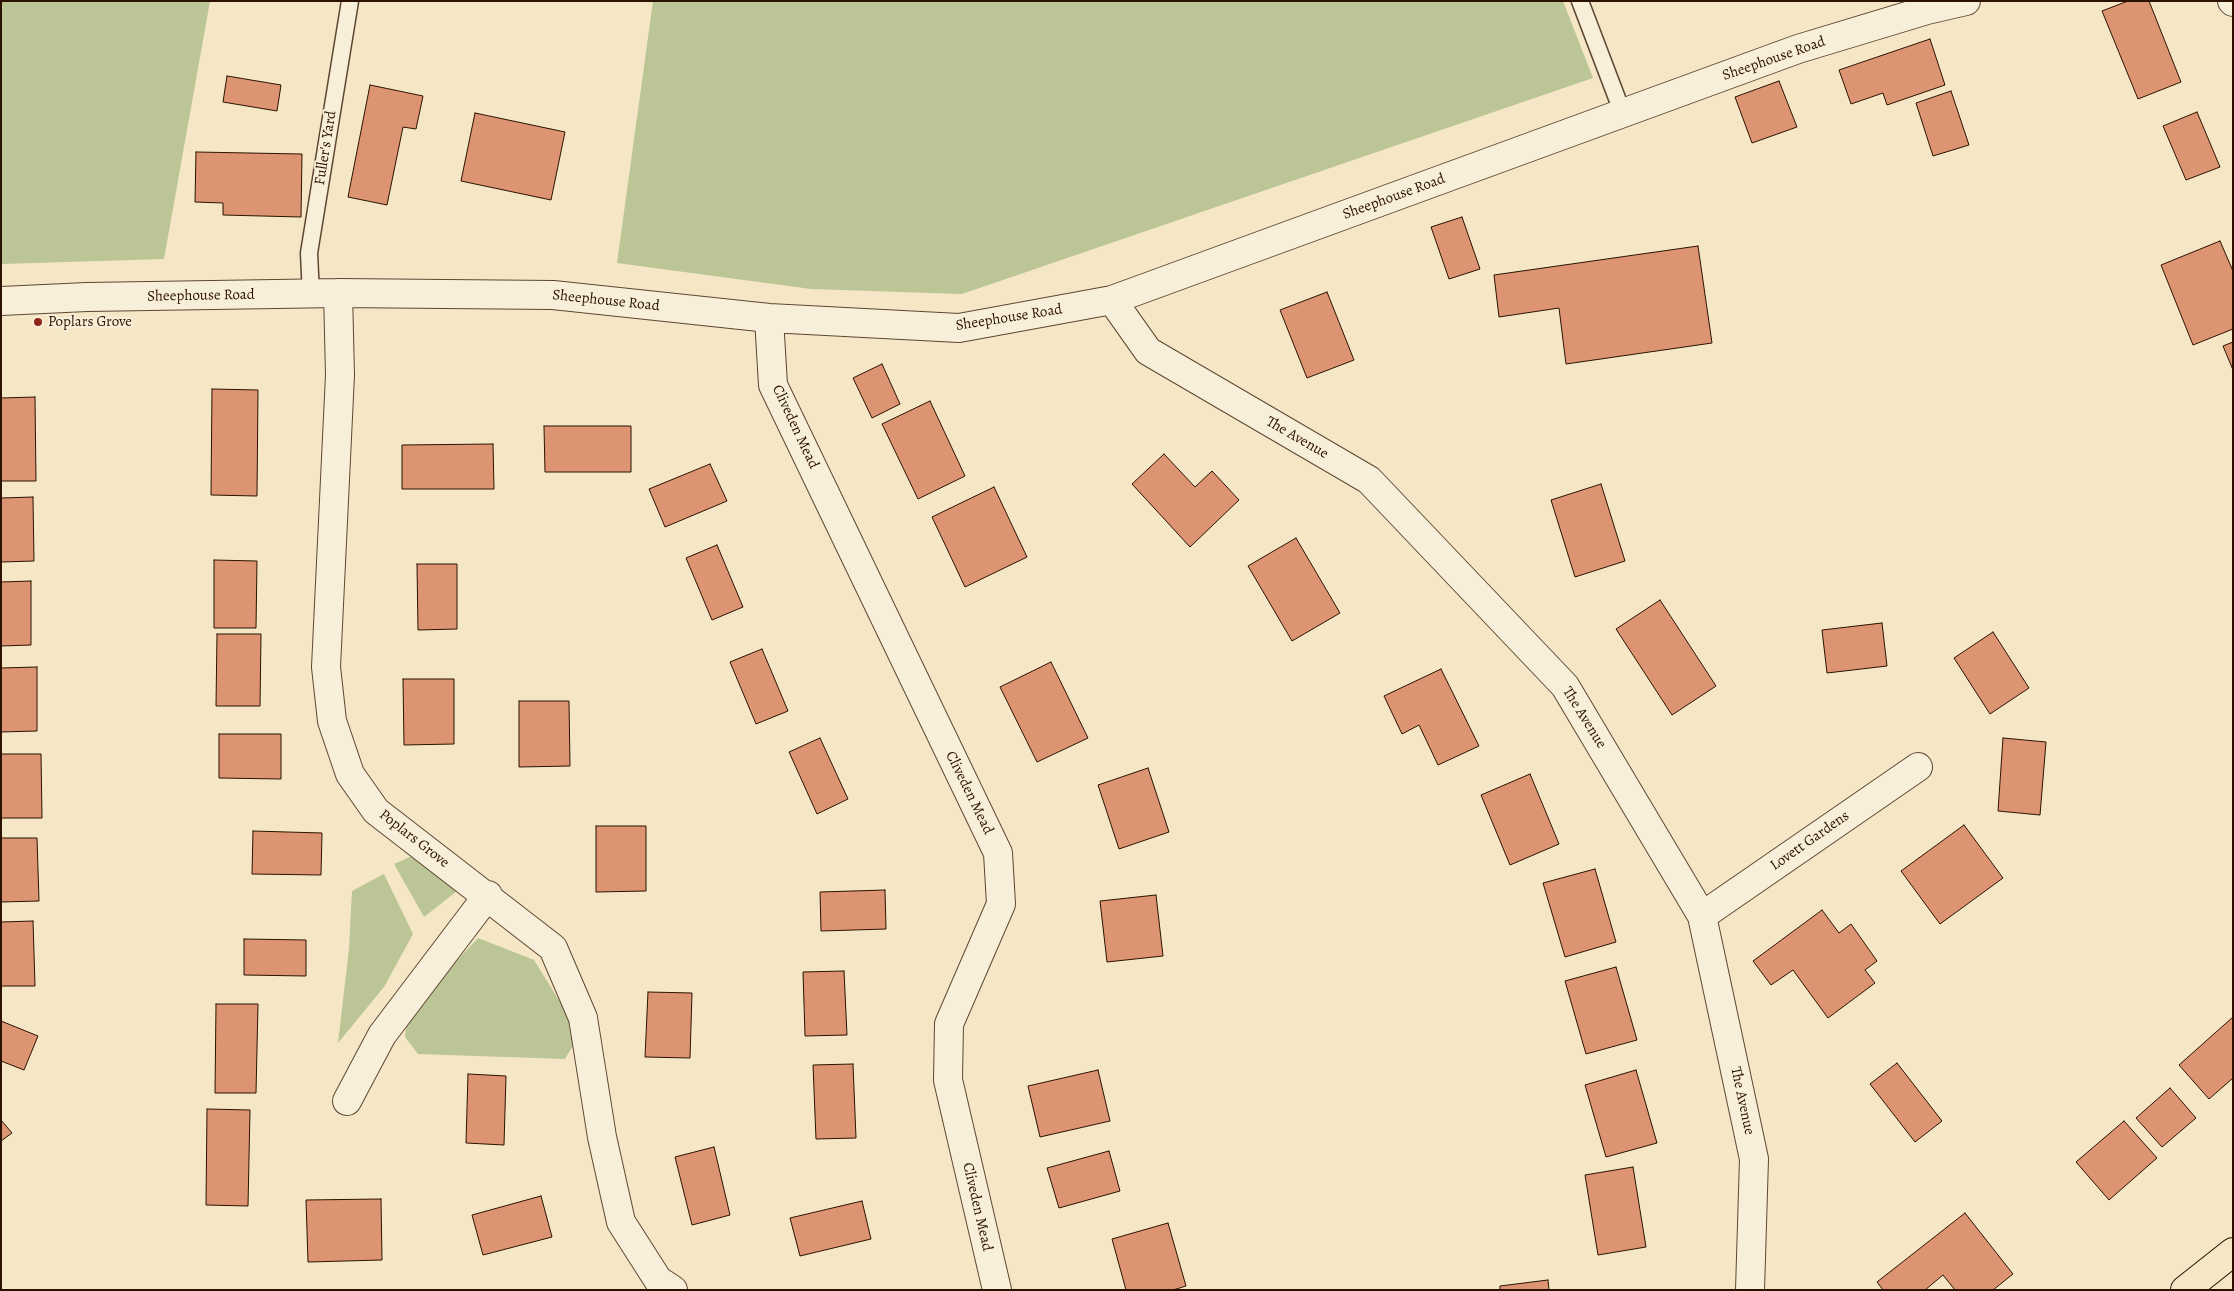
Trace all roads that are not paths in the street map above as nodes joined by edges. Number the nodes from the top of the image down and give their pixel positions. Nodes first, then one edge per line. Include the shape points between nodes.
1 (350, 1) edge
2 (1580, 1) edge
3 (1966, 1) edge
4 (1926, 6) edge
5 (1623, 114) junction
6 (338, 293) junction
7 (311, 295) junction
8 (1112, 300) junction
9 (1, 302) edge
10 (769, 318) junction
11 (1918, 767) dead end
12 (488, 896) junction
13 (1702, 916) junction
14 (347, 1101) dead end
15 (2233, 1252) edge
16 (673, 1290) edge
17 (996, 1290) edge
18 (1750, 1290) edge
19 (2185, 1290) edge

1 - 7 lane, Fuller's Yard via 309,253
2 - 5 lane
3 - 4 street, Sheephouse Road
4 - 5 street, Sheephouse Road
5 - 8 street, Sheephouse Road
6 - 7 street, Sheephouse Road
6 - 10 street, Sheephouse Road via 553,295
6 - 12 street, Poplars Grove via 340,375 326,668 332,721 350,774 376,811
7 - 9 street, Sheephouse Road via 87,297
8 - 10 street, Sheephouse Road via 959,328
8 - 13 street, The Avenue via 1148,350 1369,480 1565,686
10 - 17 street, Cliveden Mead via 773,385 998,853 1001,904 949,1024 948,1080
11 - 13 street, Lovett Gardens
12 - 14 street via 382,1035
12 - 16 street, Poplars Grove via 553,948 584,1018 602,1137 621,1222 658,1280
13 - 18 street, The Avenue via 1754,1159
15 - 19 main road

